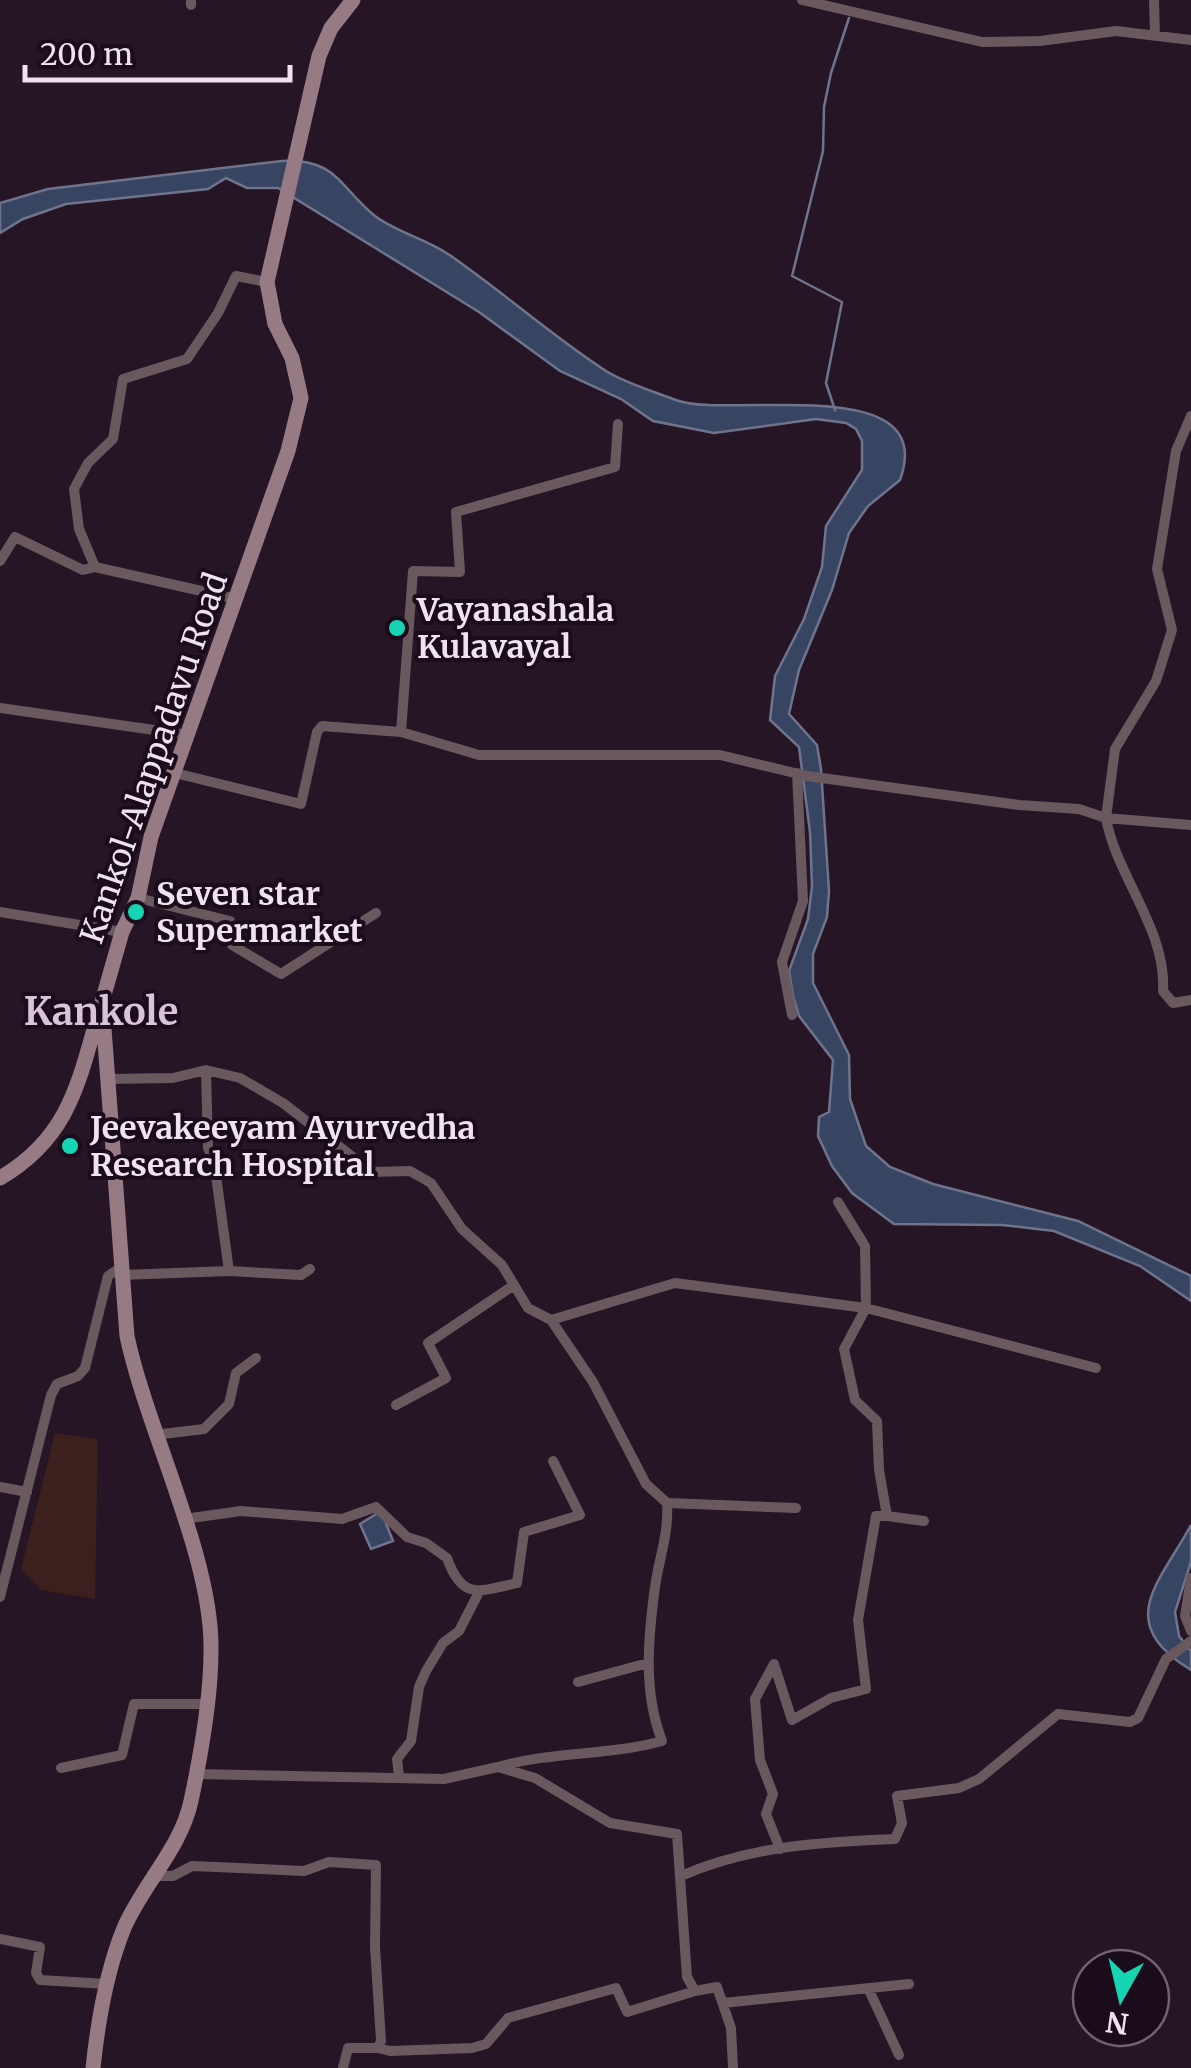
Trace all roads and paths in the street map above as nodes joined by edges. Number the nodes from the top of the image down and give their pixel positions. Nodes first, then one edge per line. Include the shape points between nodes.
1 (354, 0) edge
2 (802, 0) edge
3 (1154, 0) edge
4 (1155, 36) junction
5 (1191, 40) edge
6 (267, 282) junction
7 (1191, 416) edge
8 (618, 424) dead end
9 (0, 560) edge
10 (96, 567) junction
11 (237, 599) junction
12 (0, 708) edge
13 (401, 732) junction
14 (189, 735) junction
15 (175, 773) junction
16 (798, 774) junction
17 (1106, 818) junction
18 (1191, 826) edge
19 (138, 898) junction
20 (0, 912) edge
21 (376, 913) dead end
22 (122, 932) junction
23 (1191, 1000) edge
24 (102, 1002) junction
25 (792, 1014) dead end
26 (206, 1070) junction
27 (106, 1079) junction
28 (0, 1178) edge
29 (838, 1202) dead end
30 (310, 1270) dead end
31 (122, 1271) junction
32 (229, 1271) junction
33 (514, 1284) junction
34 (866, 1308) junction
35 (551, 1320) junction
36 (256, 1358) dead end
37 (1096, 1368) dead end
38 (396, 1405) dead end
39 (154, 1434) junction
40 (553, 1461) dead end
41 (0, 1487) edge
42 (27, 1492) junction
43 (667, 1503) junction
44 (796, 1508) dead end
45 (887, 1516) junction
46 (182, 1519) junction
47 (924, 1521) dead end
48 (1191, 1578) edge
49 (479, 1592) junction
50 (0, 1597) edge
51 (1191, 1631) edge
52 (1190, 1642) edge
53 (648, 1663) junction
54 (578, 1682) dead end
55 (205, 1704) junction
56 (498, 1767) junction
57 (62, 1768) dead end
58 (195, 1774) junction
59 (400, 1776) junction
60 (780, 1849) junction
61 (152, 1876) junction
62 (682, 1876) junction
63 (0, 1940) edge
64 (107, 1984) junction
65 (908, 1984) dead end
66 (869, 1990) junction
67 (695, 1991) junction
68 (722, 2003) junction
69 (378, 2048) junction
70 (900, 2055) dead end
71 (93, 2068) edge
72 (343, 2068) edge
73 (732, 2068) edge

1 - 6 main road, Kankol-Alappadavu Road via 324,40
2 - 4 street via 982,42 1116,31
3 - 4 street
4 - 5 street
6 - 10 street via 236,276 188,358 123,380 114,439 88,463 74,489 79,529
6 - 11 main road, Kankol-Alappadavu Road via 301,398
7 - 17 street via 1176,451 1157,570 1172,630 1156,682 1115,750
8 - 13 street via 615,467 456,512 460,572 413,572
9 - 10 street via 15,537 83,570
10 - 11 street
11 - 14 main road, Kankol-Alappadavu Road
12 - 14 street
13 - 15 street via 322,726 300,804 294,806
13 - 16 street via 479,756 720,754
14 - 15 main road, Kankol-Alappadavu Road
15 - 19 main road, Kankol-Alappadavu Road via 151,836
16 - 17 street via 1079,808
16 - 25 street via 803,901 782,962
17 - 18 street
17 - 23 street via 1150,928 1163,991 1173,1003
19 - 21 street via 230,921 232,945 281,974
19 - 22 main road, Kankol-Alappadavu Road
20 - 22 street
22 - 24 main road, Kankol-Alappadavu Road
24 - 27 main road, Kankol-Alappadavu Road
24 - 28 main road via 62,1123
26 - 27 street via 173,1078
26 - 32 street via 208,1148
26 - 33 street via 269,1094 372,1172 420,1175
27 - 31 main road, Kankol-Alappadavu Road
29 - 34 street via 865,1246
30 - 32 street
31 - 32 street
31 - 39 main road, Kankol-Alappadavu Road via 127,1336
31 - 42 street via 108,1276 85,1368 51,1395
33 - 35 street via 528,1308
33 - 38 street via 428,1343 446,1378
34 - 35 street via 675,1283
34 - 37 street
34 - 45 street via 844,1349 855,1400 877,1421
35 - 43 street via 593,1382 646,1484
36 - 39 street via 236,1372 228,1404 204,1429
39 - 46 main road, Kankol-Alappadavu Road
40 - 49 street via 580,1515 524,1532 517,1583
41 - 42 street
42 - 50 street
43 - 44 street
43 - 53 street
45 - 47 street
45 - 60 street via 876,1516 858,1620 866,1690 831,1698 792,1720 774,1664 756,1699 760,1760 773,1794 766,1814
46 - 49 street via 242,1511 342,1519 376,1507 393,1527 447,1558 460,1585
46 - 55 main road, Kankol-Alappadavu Road via 208,1614
48 - 51 street via 1185,1616
49 - 59 street via 419,1688 411,1741 397,1759
52 - 60 street via 1166,1660 1138,1718 1058,1714 978,1779 960,1788 897,1796 902,1823 895,1839
53 - 54 street
53 - 56 street via 652,1715 662,1741 622,1752 536,1755
55 - 57 street via 134,1704 122,1755
55 - 58 main road, Kankol-Alappadavu Road
56 - 59 street via 444,1779
56 - 62 street via 535,1778 610,1823 676,1834
58 - 59 street
58 - 61 main road, Kankol-Alappadavu Road via 186,1818
60 - 62 street via 722,1858
61 - 64 main road, Kankol-Alappadavu Road via 124,1927
61 - 69 street via 174,1876 192,1866 304,1871 328,1862 376,1865
62 - 67 street via 687,1977
63 - 64 street via 40,1947 40,1980
64 - 71 main road, Kankol-Alappadavu Road
65 - 66 street
66 - 68 street
66 - 70 street
67 - 68 street via 717,1987
67 - 69 street via 628,2012 616,1988 508,2018 486,2044 472,2048
68 - 73 street via 731,2028
69 - 72 street via 348,2048

